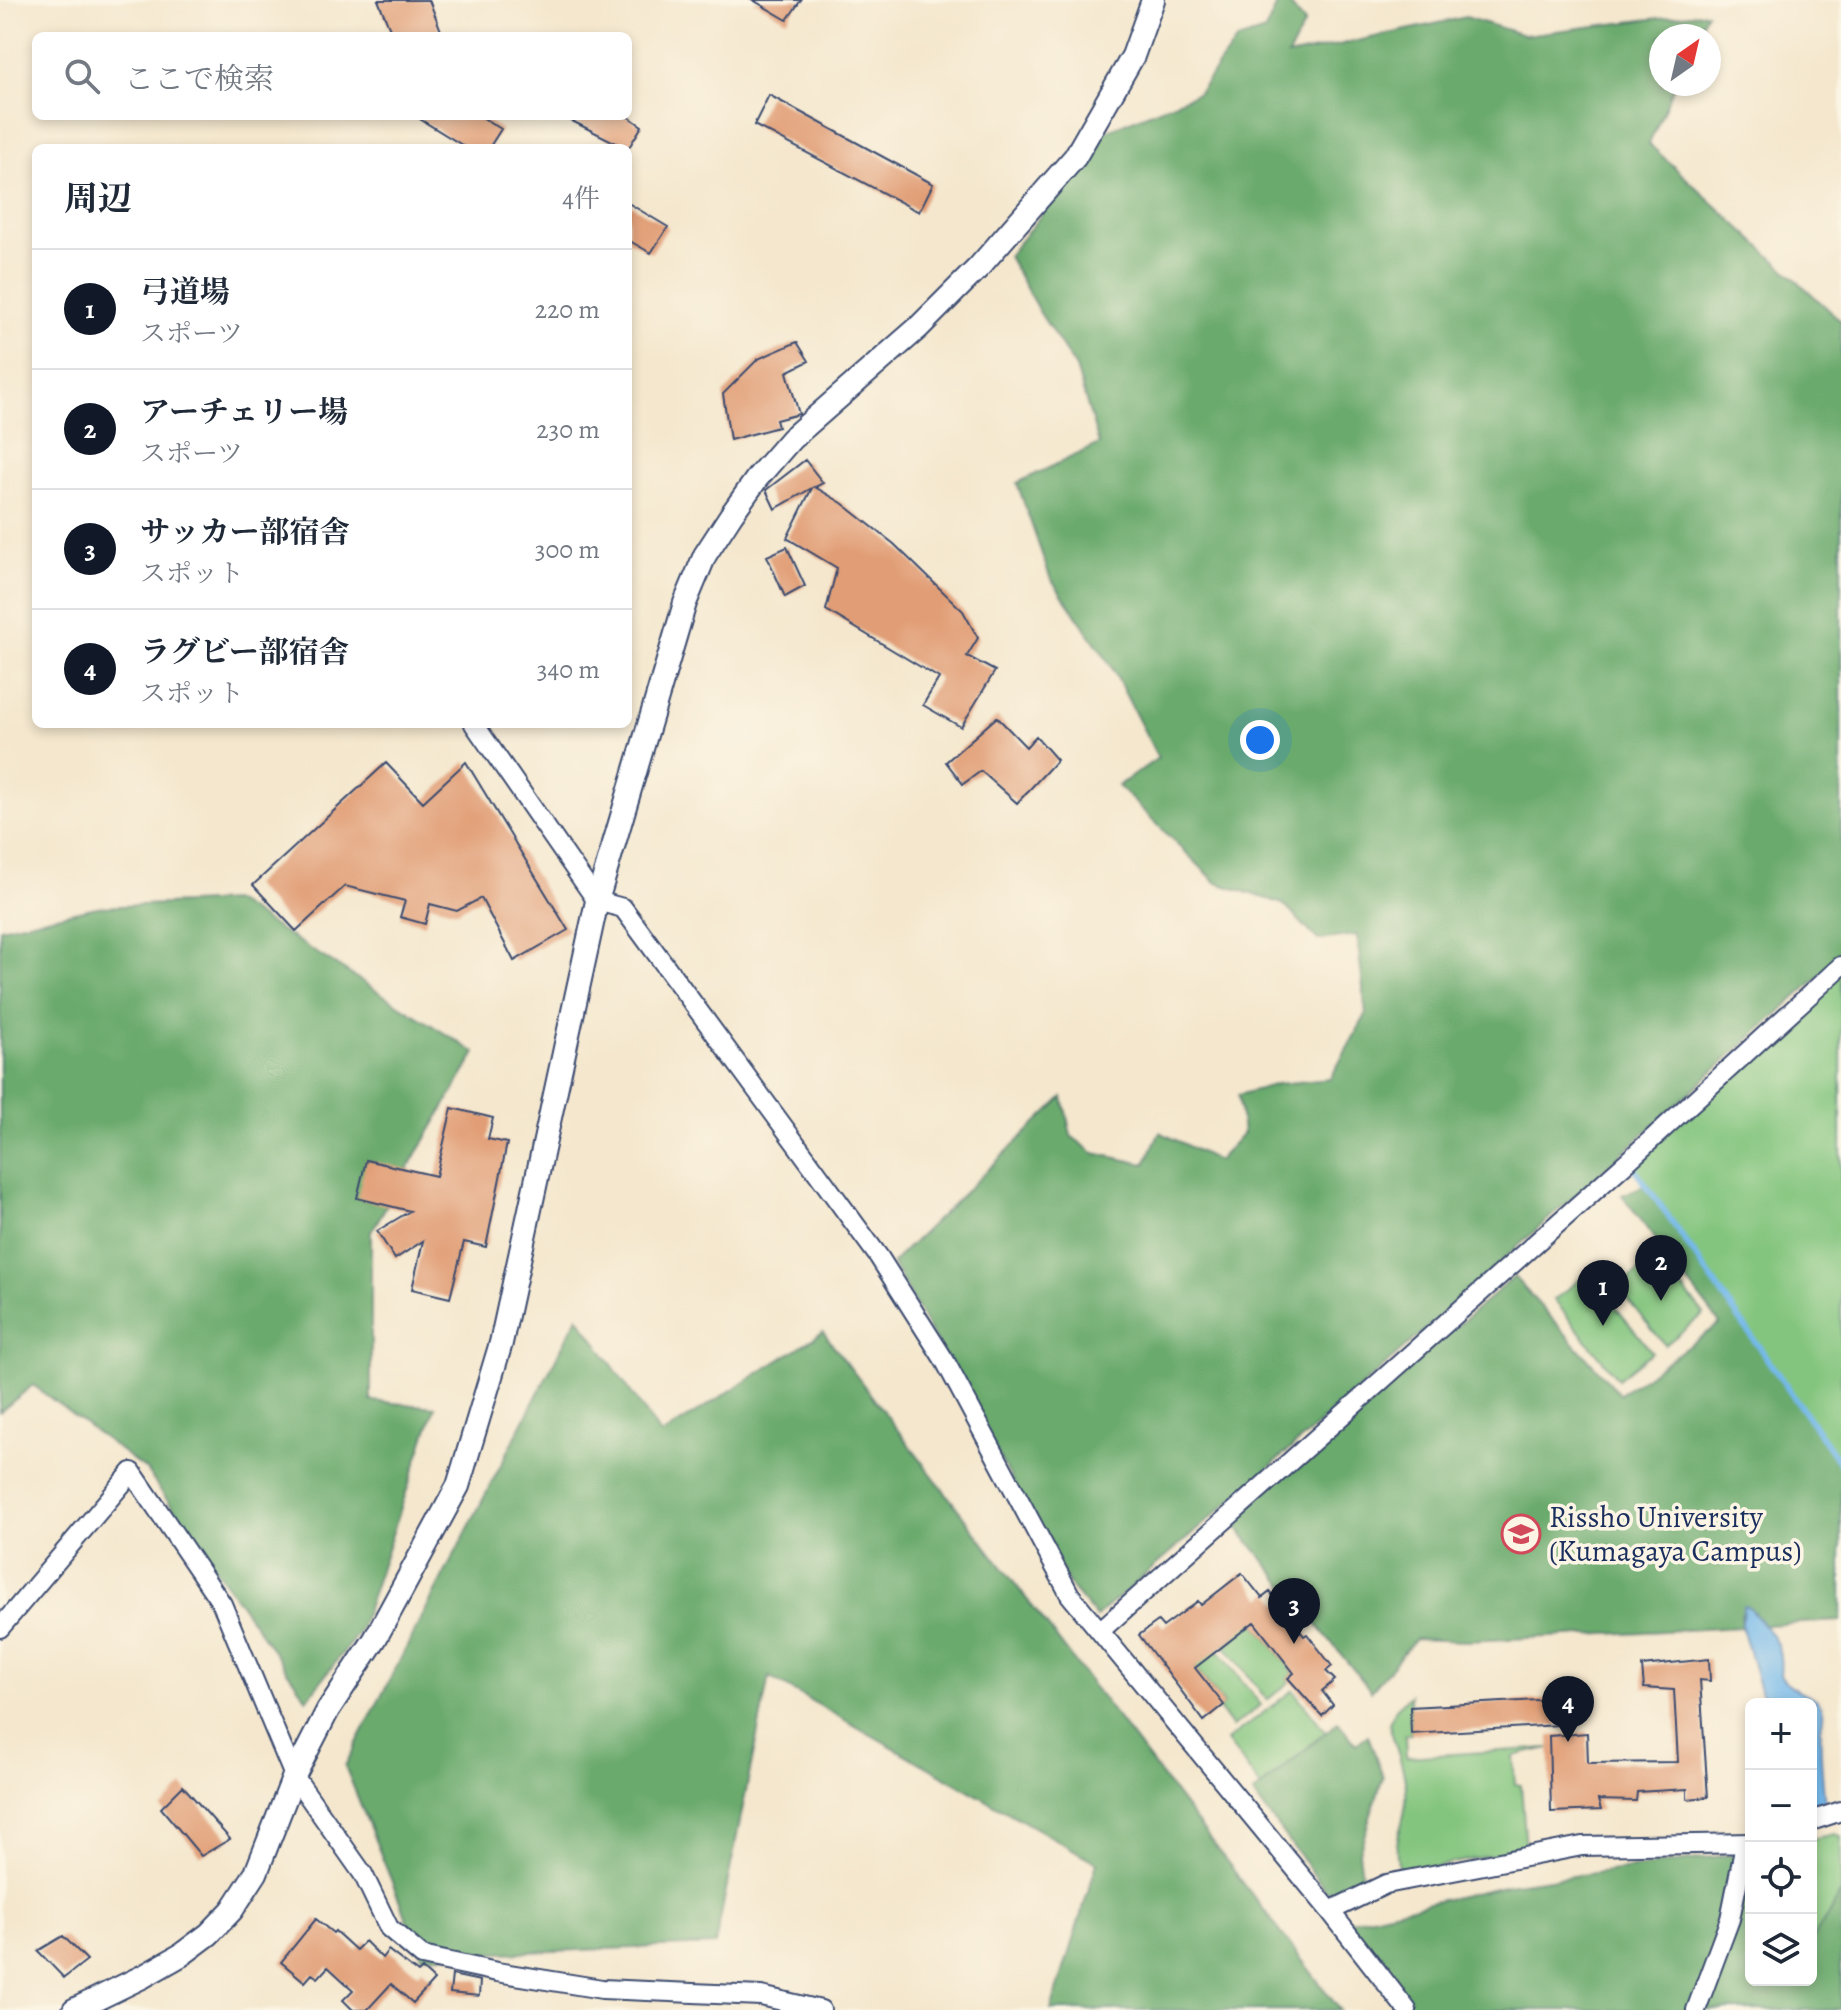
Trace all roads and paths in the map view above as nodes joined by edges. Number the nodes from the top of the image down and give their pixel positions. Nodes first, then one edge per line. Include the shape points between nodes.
1 (1153, 0) edge
2 (477, 728) edge
3 (597, 901) junction
4 (1841, 966) edge
5 (0, 1628) edge
6 (1101, 1630) junction
7 (294, 1776) junction
8 (1841, 1811) edge
9 (1817, 1819) edge
10 (1745, 1844) edge
11 (1745, 1856) edge
12 (1330, 1911) junction
13 (759, 2003) edge
14 (74, 2010) edge
15 (821, 2010) edge
16 (1407, 2010) edge
17 (1696, 2010) edge

1 - 3 street via 1133,56 1075,157 918,328 791,439 705,555 685,603
2 - 3 street
3 - 6 street via 623,908 879,1257 945,1361 1070,1595
3 - 7 street via 501,1343 458,1486
4 - 6 street
5 - 7 street via 132,1472 222,1604
6 - 12 street
7 - 13 street via 363,1874 389,1928 422,1956 602,1989
7 - 14 street via 256,1873 232,1910 181,1955
8 - 9 street
10 - 12 street via 1582,1846 1386,1884
11 - 17 street via 1730,1919
12 - 16 street
13 - 15 street

